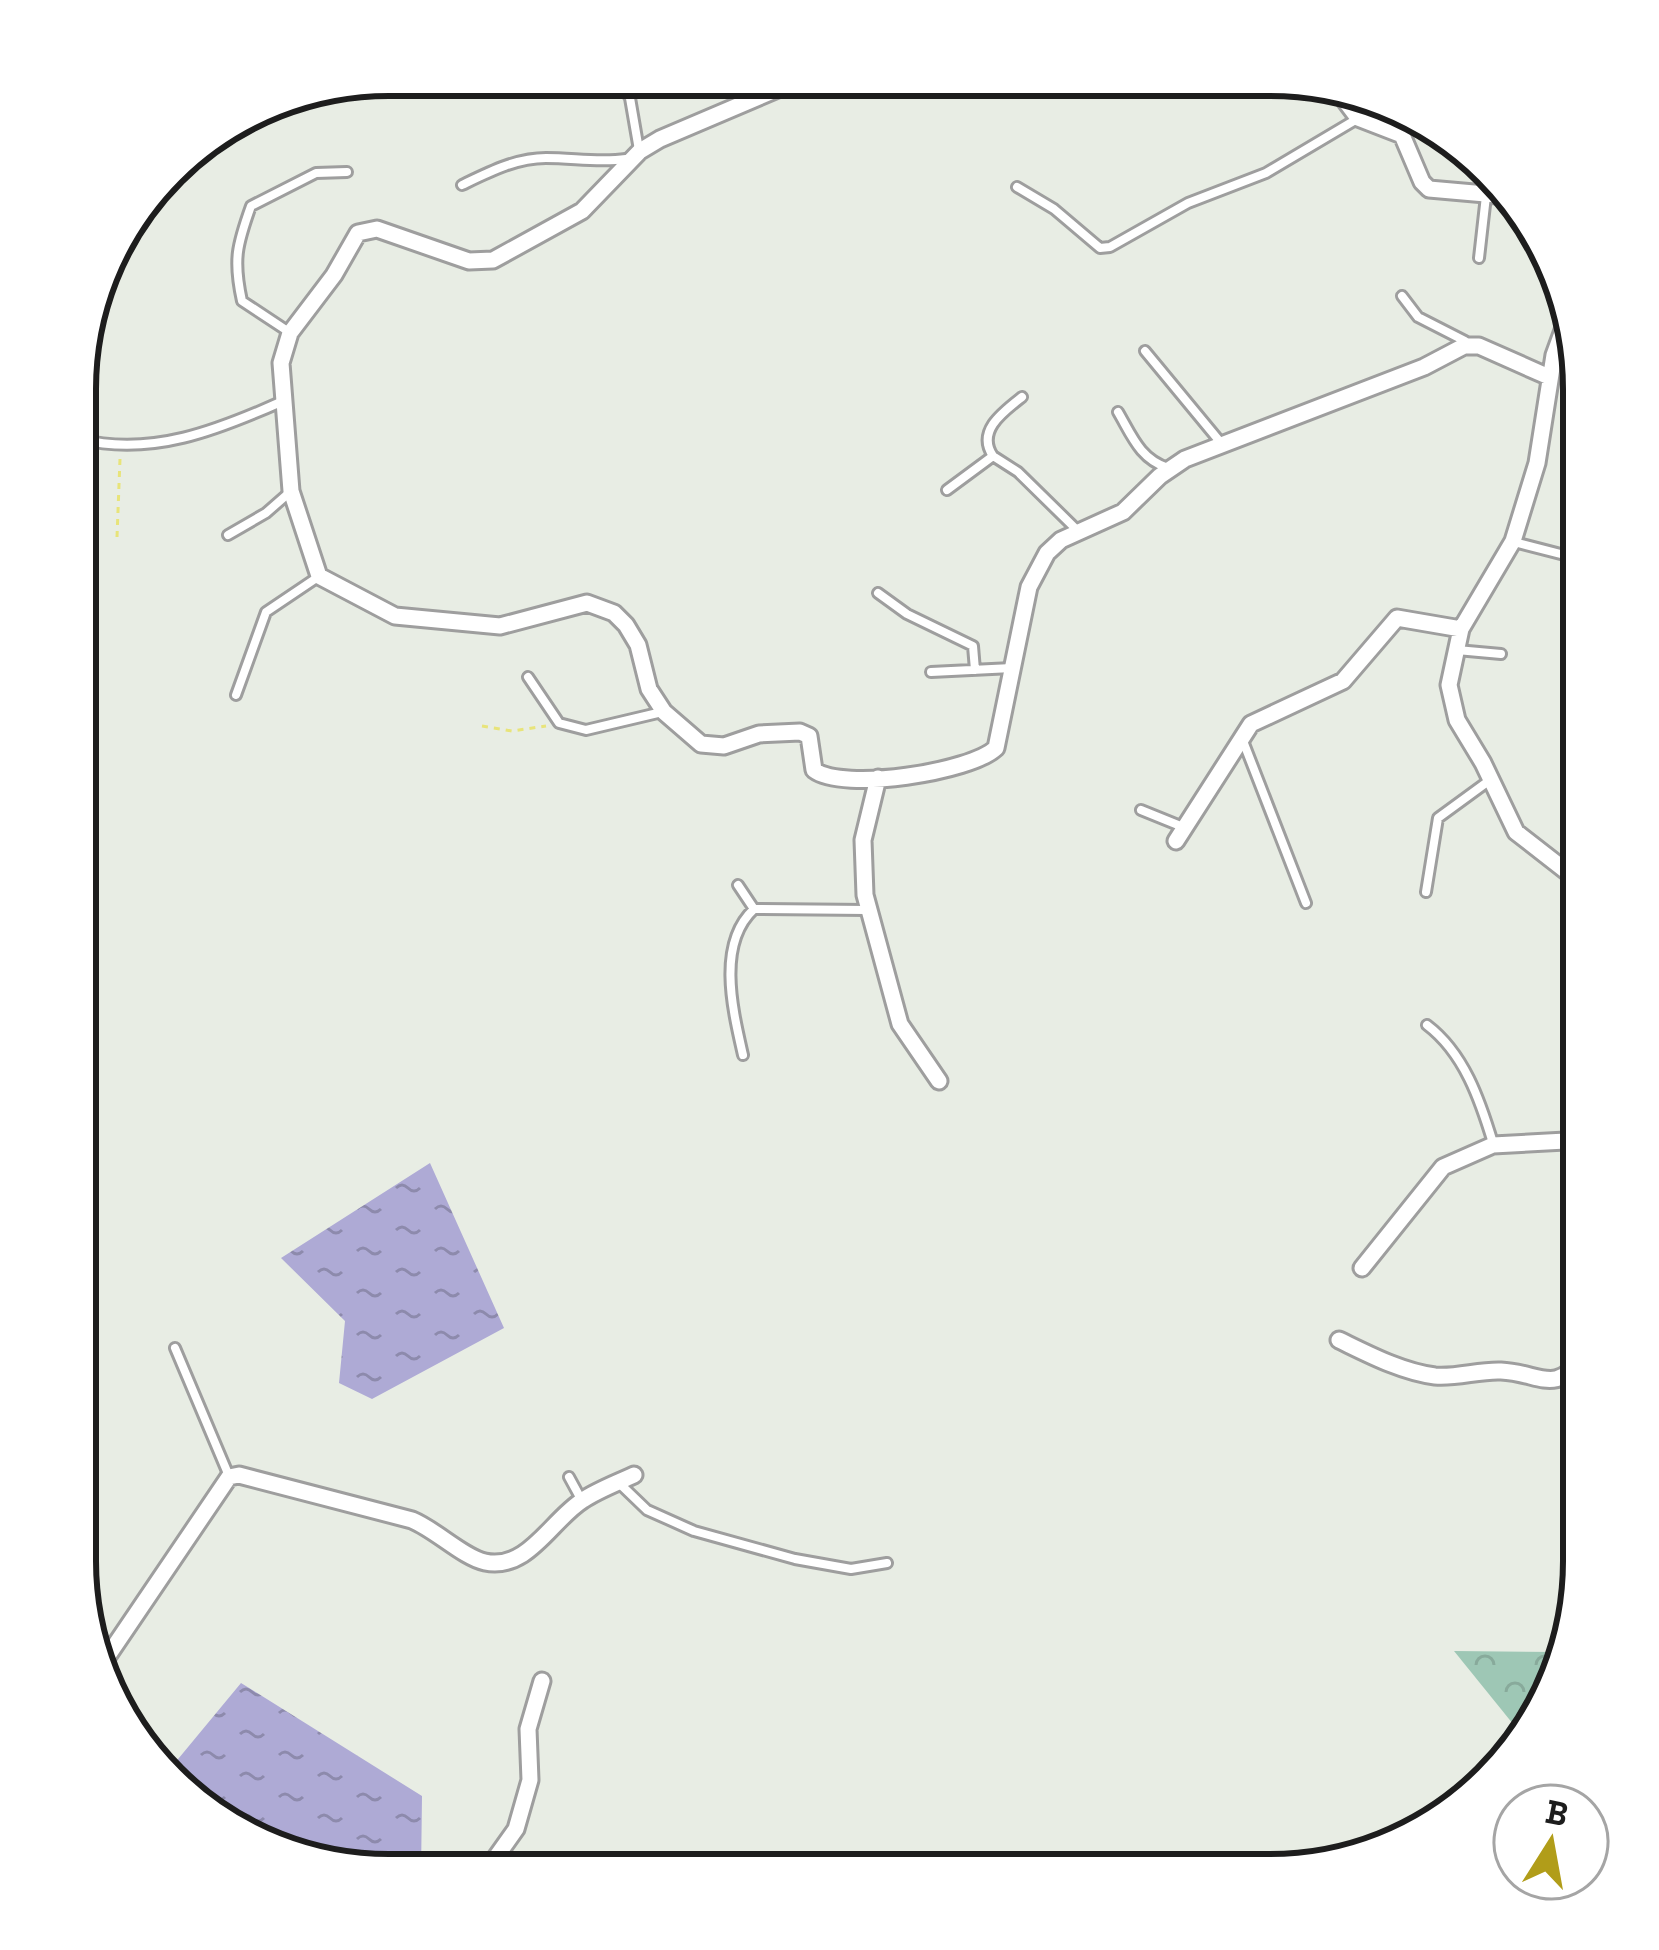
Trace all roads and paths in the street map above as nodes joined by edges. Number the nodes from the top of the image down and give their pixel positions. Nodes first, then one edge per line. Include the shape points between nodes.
1 (630, 96) edge
2 (761, 96) edge
3 (1350, 107) edge
4 (1358, 118) junction
5 (636, 155) junction
6 (347, 172) dead end
7 (462, 185) dead end
8 (1017, 188) dead end
9 (1486, 195) joint
10 (1479, 258) dead end
11 (1402, 296) dead end
12 (290, 333) junction
13 (1472, 344) junction
14 (1559, 345) edge
15 (1145, 351) dead end
16 (1549, 377) junction
17 (1022, 397) dead end
18 (284, 401) junction
19 (1118, 412) dead end
20 (96, 442) edge
21 (1221, 443) junction
22 (121, 446) junction
23 (994, 456) junction
24 (1169, 468) junction
25 (946, 490) dead end
26 (291, 491) junction
27 (1079, 532) junction
28 (228, 535) dead end
29 (117, 537) dead end
30 (1513, 541) junction
31 (1563, 554) edge
32 (319, 576) junction
33 (878, 593) dead end
34 (1461, 629) junction
35 (1455, 650) junction
36 (1501, 654) dead end
37 (1013, 668) junction
38 (975, 670) junction
39 (931, 672) dead end
40 (528, 677) dead end
41 (236, 695) dead end
42 (664, 712) junction
43 (559, 723) junction
44 (482, 726) dead end
45 (1241, 734) junction
46 (878, 778) junction
47 (1491, 779) junction
48 (1141, 810) dead end
49 (1180, 834) joint
50 (1563, 869) edge
51 (738, 885) dead end
52 (1426, 892) dead end
53 (1306, 903) dead end
54 (754, 909) junction
55 (869, 910) junction
56 (1427, 1025) dead end
57 (743, 1055) dead end
58 (939, 1081) dead end
59 (1562, 1141) edge
60 (1493, 1145) junction
61 (1363, 1268) dead end
62 (1339, 1340) dead end
63 (175, 1348) dead end
64 (1562, 1379) edge
65 (230, 1477) junction
66 (569, 1477) dead end
67 (626, 1479) joint
68 (582, 1501) junction
69 (887, 1564) dead end
70 (111, 1652) edge
71 (542, 1681) dead end
72 (499, 1853) edge

1 - 5 lane
2 - 5 street
3 - 4 street
4 - 8 lane via 1266,173 1188,203 1110,247 1100,248
4 - 9 street via 1402,135 1429,189
5 - 7 lane via 542,158
5 - 12 street via 582,211 493,260 469,261 377,229 358,233
6 - 12 lane via 316,173 251,206 237,244 242,301
9 - 10 lane
11 - 13 lane via 1418,317
12 - 18 street via 281,363
13 - 16 street
13 - 21 street
14 - 16 street
15 - 21 lane
16 - 30 street via 1540,448
17 - 23 lane via 988,432
18 - 22 lane via 222,428
18 - 26 street
19 - 24 lane via 1141,452
20 - 22 lane
21 - 24 street
22 - 29 path
23 - 25 lane
23 - 27 lane
24 - 27 street via 1123,512
26 - 28 lane
26 - 32 street
27 - 37 street via 1036,570
30 - 31 lane
30 - 34 street
32 - 41 lane via 266,612
32 - 42 street via 395,616 500,626 587,603 614,613 638,645
33 - 38 lane via 964,638 974,646
34 - 35 street
34 - 45 street via 1397,618 1343,681
35 - 36 lane
35 - 47 street via 1452,705
37 - 38 lane
37 - 46 street via 1000,736 986,757
38 - 39 lane
40 - 43 lane
42 - 43 lane via 586,730
42 - 46 street via 700,744 800,732 809,736 820,776
43 - 44 path via 512,731
45 - 49 street
45 - 53 lane
46 - 55 street via 863,841
47 - 50 street via 1516,832
47 - 52 lane via 1438,818
48 - 49 lane
51 - 54 lane
54 - 55 lane
54 - 57 lane via 742,919 732,960 730,998
55 - 58 street via 901,1024
56 - 60 lane via 1449,1041
59 - 60 street
60 - 61 street via 1443,1167
62 - 64 street via 1431,1376 1500,1371
63 - 65 lane
65 - 68 street via 412,1520 481,1561 507,1563
65 - 70 street
66 - 68 lane
67 - 68 street
67 - 69 lane via 647,1510 694,1531 851,1569
71 - 72 street via 527,1729 530,1780 516,1829

